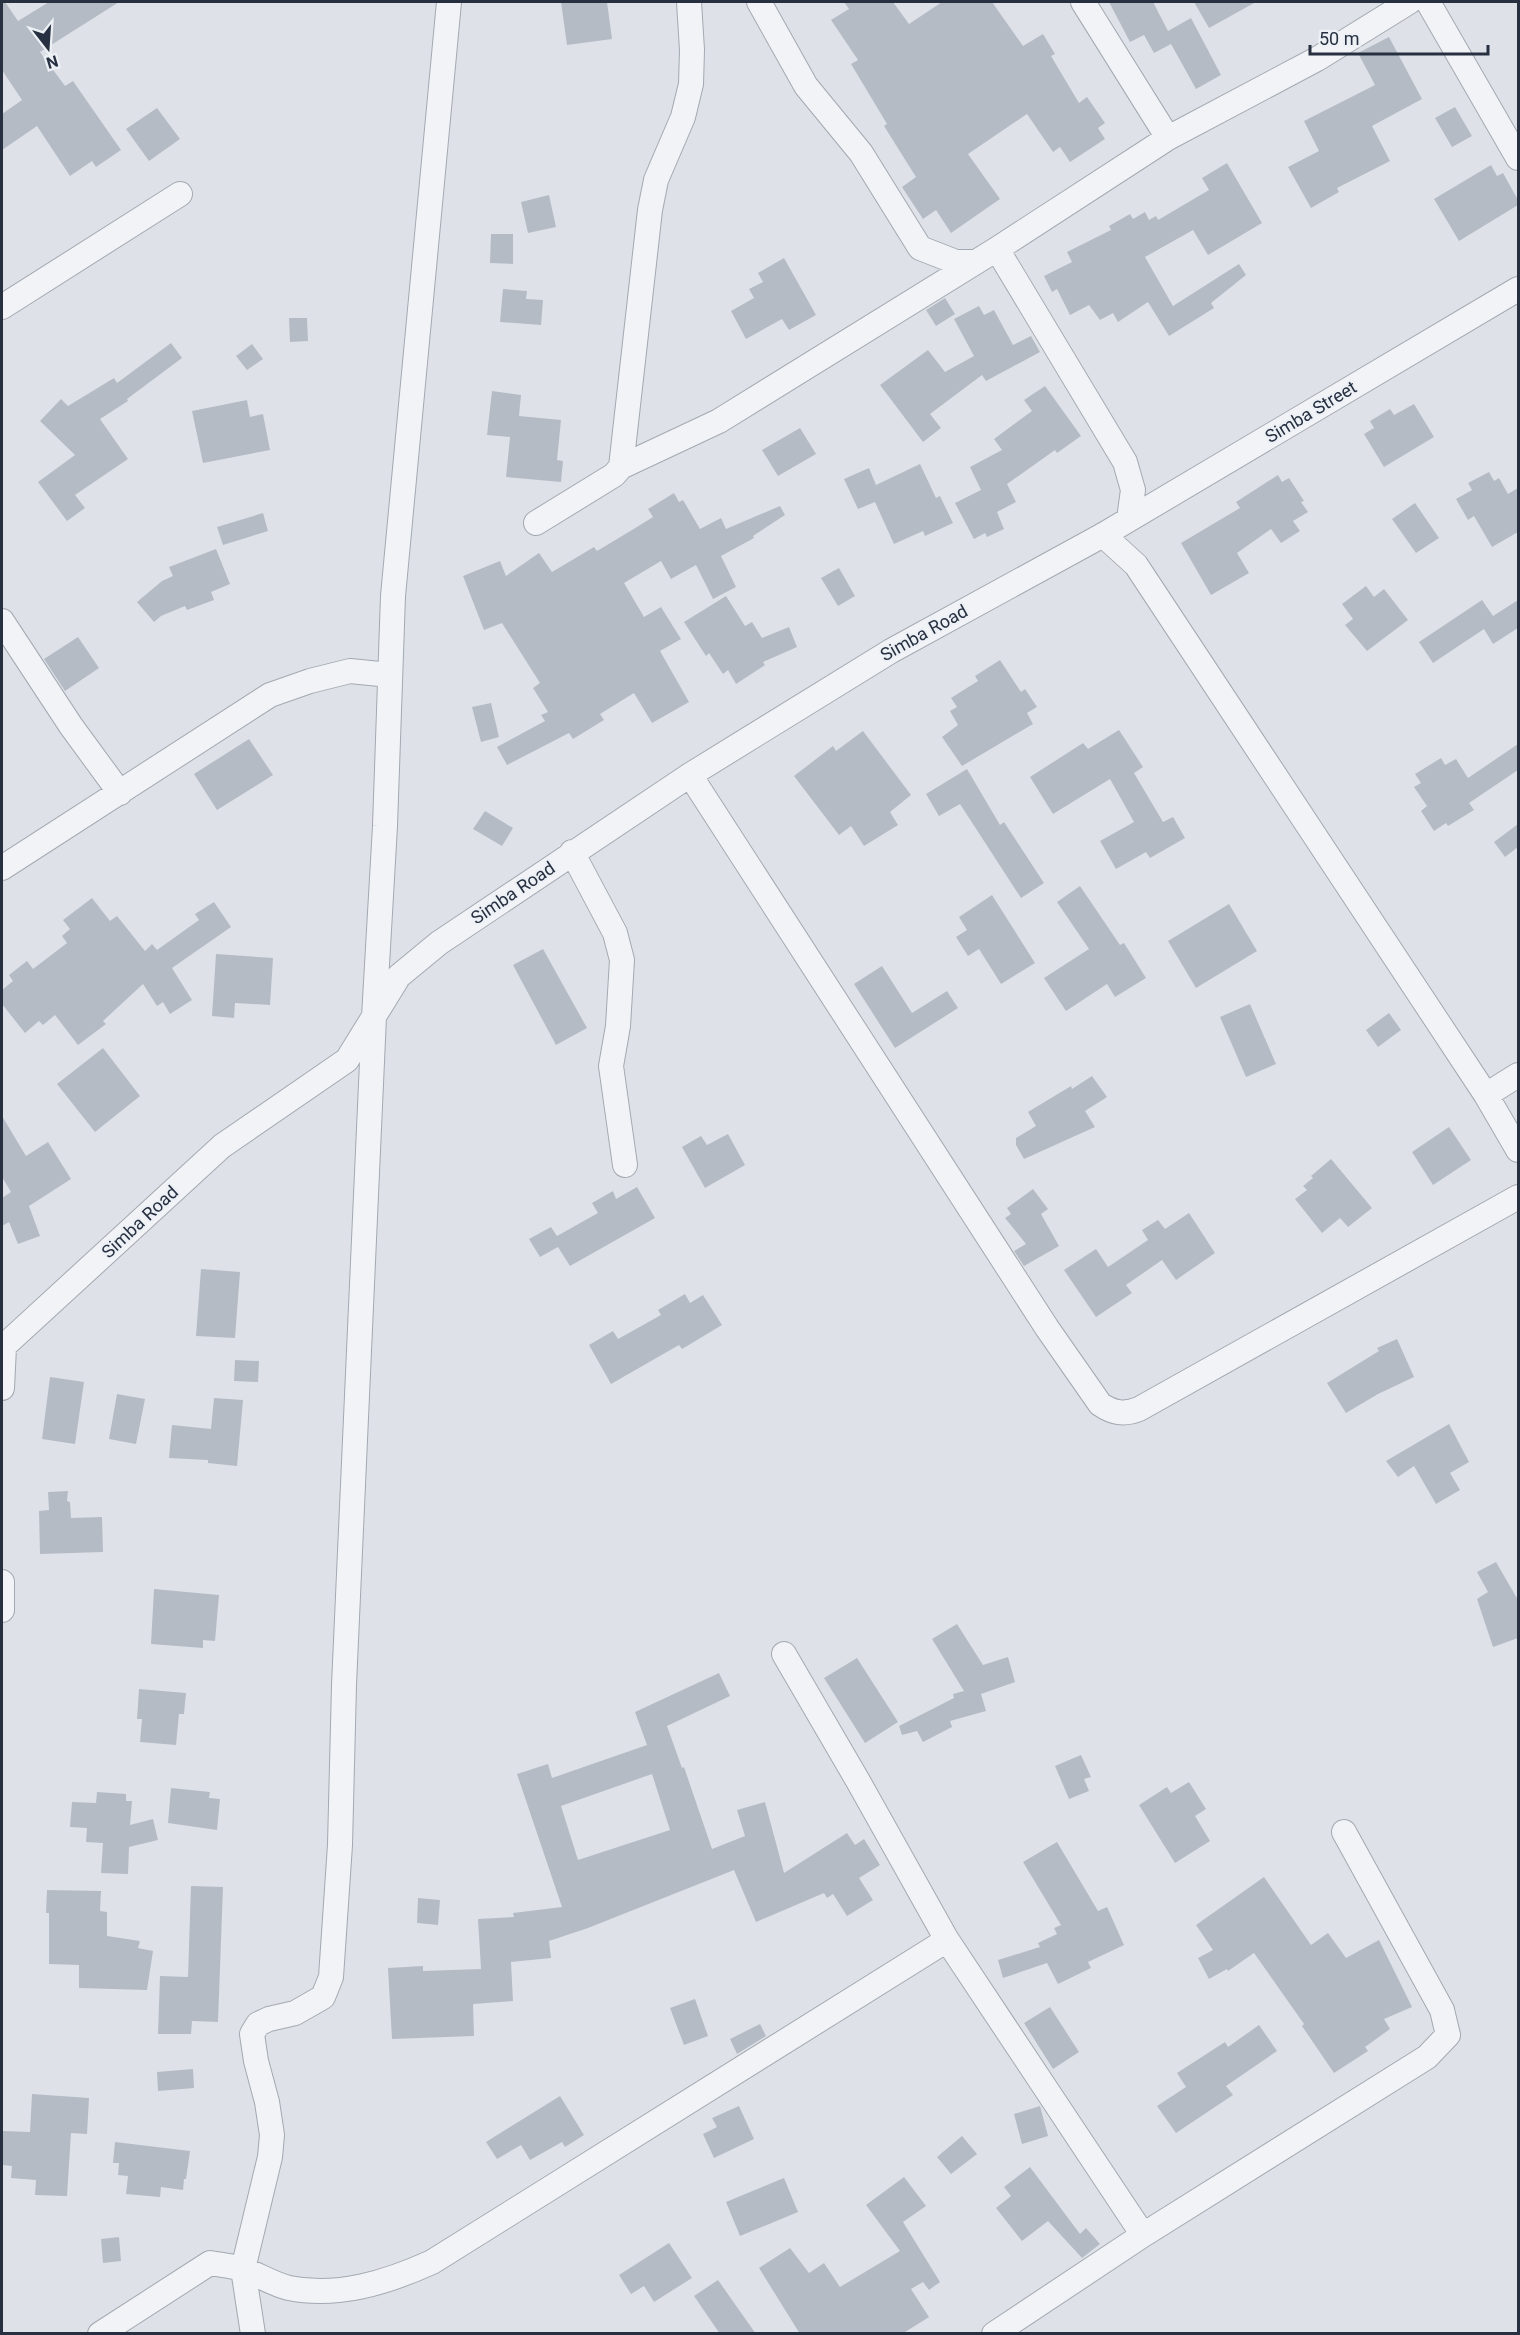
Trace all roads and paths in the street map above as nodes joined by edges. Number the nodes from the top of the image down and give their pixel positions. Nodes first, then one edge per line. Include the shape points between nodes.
1 (449, 2) edge
2 (689, 2) edge
3 (759, 2) edge
4 (1083, 2) edge
5 (1409, 2) edge
6 (1428, 2) edge
7 (1168, 138) junction
8 (1518, 158) edge
9 (180, 194) dead end
10 (997, 249) junction
11 (975, 262) junction
12 (1517, 294) edge
13 (2, 307) edge
14 (621, 467) junction
15 (1129, 519) junction
16 (536, 523) dead end
17 (1103, 535) junction
18 (2, 621) edge
19 (390, 675) junction
20 (690, 775) junction
21 (120, 793) junction
22 (572, 852) junction
23 (2, 868) edge
24 (374, 1017) junction
25 (1518, 1075) edge
26 (1486, 1095) junction
27 (1518, 1150) edge
28 (625, 1165) dead end
29 (1518, 1197) edge
30 (3, 1347) edge
31 (2, 1388) edge
32 (2, 1582) edge
33 (2, 1610) edge
34 (784, 1654) dead end
35 (1344, 1832) dead end
36 (947, 1940) junction
37 (1143, 2235) junction
38 (243, 2269) junction
39 (100, 2334) edge
40 (253, 2334) edge
41 (994, 2334) edge

1 - 19 street via 393,596
2 - 14 street via 691,84 683,117 656,180 650,210
3 - 11 street via 806,86 861,153 920,248 956,262
4 - 7 street
5 - 7 street via 1317,59
6 - 8 street
7 - 10 street
9 - 13 street
10 - 11 street
10 - 15 street via 1125,462 1133,490
11 - 14 street via 719,421
12 - 15 street, Simba Street
14 - 16 street
15 - 17 street, Simba Street
17 - 20 street, Simba Road via 891,651
17 - 26 street via 1136,565
18 - 21 street
19 - 21 street via 350,671 270,695
19 - 24 street via 386,826
20 - 22 street, Simba Road
20 - 29 street via 1047,1328 1100,1404 1109,1410 1129,1413 1139,1409
21 - 23 street
22 - 24 street, Simba Road via 399,976
22 - 28 street via 615,933 622,960 611,1066
24 - 30 street, Simba Road via 347,1060 222,1146
24 - 38 street via 340,1845 331,1977 323,1997 295,2013 258,2024 252,2034 272,2136
25 - 26 street
26 - 27 street
30 - 31 street
32 - 33 street
34 - 36 street
35 - 37 street via 1442,2010 1448,2035 1427,2057
36 - 37 street
36 - 38 street via 432,2262 374,2285 343,2289 291,2289
37 - 41 street
38 - 39 street via 210,2263
38 - 40 street

